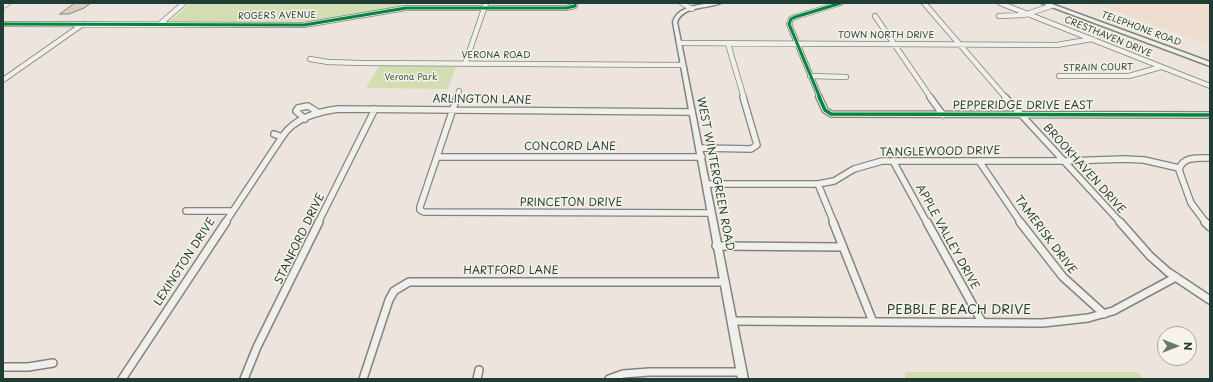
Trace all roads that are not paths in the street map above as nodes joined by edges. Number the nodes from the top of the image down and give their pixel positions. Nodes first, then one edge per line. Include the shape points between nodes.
1 (8, 3) edge
2 (184, 3) edge
3 (486, 3) edge
4 (682, 3) edge
5 (718, 3) edge
6 (841, 3) edge
7 (924, 3) edge
8 (1000, 3) edge
9 (1044, 3) edge
10 (575, 5) edge
11 (3, 6) edge
12 (1051, 6) junction
13 (484, 8) junction
14 (692, 9) junction
15 (1028, 14) junction
16 (875, 16) dead end
17 (999, 16) dead end
18 (3, 24) edge
19 (83, 24) junction
20 (160, 24) junction
21 (1092, 39) junction
22 (679, 43) junction
23 (728, 44) junction
24 (796, 44) junction
25 (894, 44) junction
26 (960, 45) junction
27 (310, 59) dead end
28 (465, 64) junction
29 (1210, 64) edge
30 (683, 65) junction
31 (1161, 67) junction
32 (810, 76) junction
33 (1059, 76) dead end
34 (846, 77) dead end
35 (3, 80) edge
36 (1210, 86) edge
37 (459, 91) dead end
38 (375, 109) junction
39 (453, 110) junction
40 (692, 112) junction
41 (319, 114) junction
42 (943, 115) junction
43 (1020, 115) junction
44 (1210, 115) edge
45 (305, 119) junction
46 (274, 134) dead end
47 (282, 137) junction
48 (700, 148) junction
49 (268, 157) joint
50 (437, 157) junction
51 (702, 157) junction
52 (1210, 158) edge
53 (893, 161) junction
54 (979, 161) junction
55 (1065, 161) junction
56 (1179, 168) junction
57 (706, 184) junction
58 (818, 184) junction
59 (186, 211) dead end
60 (232, 211) junction
61 (711, 213) junction
62 (1210, 227) edge
63 (716, 246) junction
64 (843, 247) junction
65 (1176, 278) junction
66 (725, 282) junction
67 (1210, 300) edge
68 (1104, 314) junction
69 (732, 321) junction
70 (873, 322) junction
71 (982, 322) junction
72 (53, 363) dead end
73 (3, 367) edge
74 (479, 370) dead end
75 (742, 376) edge
76 (122, 379) edge
77 (244, 379) edge
78 (363, 379) edge
79 (477, 379) edge
80 (609, 379) edge

1 - 11 street
2 - 20 street
3 - 13 street
4 - 14 street
5 - 14 street, WEST WINTERGREEN ROAD
6 - 24 street via 791,19 789,26
7 - 26 street, BROOKHAVEN DRIVE
8 - 15 street, CRESTHAVEN DRIVE
9 - 12 main road, TELEPHONE ROAD
10 - 13 street, ROGERS AVENUE via 566,8
12 - 15 street
12 - 29 main road, TELEPHONE ROAD
13 - 20 street, ROGERS AVENUE via 406,8 304,25
13 - 28 street
14 - 22 street, WEST WINTERGREEN ROAD via 675,18
15 - 17 street
15 - 21 street, CRESTHAVEN DRIVE
16 - 25 street
18 - 19 street, ROGERS AVENUE
19 - 20 street, ROGERS AVENUE
19 - 35 street
21 - 26 street, TOWN NORTH DRIVE via 1057,45
21 - 31 street, CRESTHAVEN DRIVE
22 - 23 street, TOWN NORTH DRIVE
22 - 30 street, WEST WINTERGREEN ROAD
23 - 24 street, TOWN NORTH DRIVE
23 - 48 street via 756,145 751,149
24 - 25 street, TOWN NORTH DRIVE
24 - 32 street
25 - 26 street, TOWN NORTH DRIVE
25 - 42 street
26 - 43 street, BROOKHAVEN DRIVE
27 - 28 street, VERONA ROAD via 328,62
28 - 30 street, VERONA ROAD
30 - 40 street, WEST WINTERGREEN ROAD
31 - 33 street, STRAIN COURT via 1129,76
31 - 36 street, CRESTHAVEN DRIVE
32 - 34 street
32 - 42 street, PEPPERIDGE DRIVE EAST via 827,112
37 - 39 street
38 - 39 street, ARLINGTON LANE
38 - 41 street, ARLINGTON LANE via 338,109
38 - 77 street, STANFORD DRIVE via 257,347
39 - 40 street, ARLINGTON LANE
39 - 50 street
40 - 48 street, WEST WINTERGREEN ROAD
41 - 45 street, ARLINGTON LANE
41 - 45 street via 308,106 298,108 296,111
42 - 43 street, PEPPERIDGE DRIVE EAST
43 - 44 street, PEPPERIDGE DRIVE EAST
43 - 55 street, BROOKHAVEN DRIVE
45 - 47 street, ARLINGTON LANE via 292,125
46 - 47 street
47 - 49 street, ARLINGTON LANE
48 - 51 street, WEST WINTERGREEN ROAD
49 - 60 street, LEXINGTON DRIVE
50 - 51 street, CONCORD LANE
50 - 61 street, PRINCETON DRIVE via 420,207 420,210 431,213
51 - 57 street, WEST WINTERGREEN ROAD
52 - 56 street via 1186,160
53 - 54 street, TANGLEWOOD DRIVE
53 - 58 street, TANGLEWOOD DRIVE via 865,165 838,179
53 - 71 street, APPLE VALLEY DRIVE
54 - 55 street, TANGLEWOOD DRIVE
54 - 68 street, TAMERISK DRIVE via 1057,270 1085,299
55 - 56 street, TANGLEWOOD DRIVE via 1144,160
55 - 65 street, BROOKHAVEN DRIVE via 1150,256
56 - 62 street via 1188,198 1196,213
57 - 58 street, TANGLEWOOD DRIVE
57 - 61 street, WEST WINTERGREEN ROAD
58 - 64 street
59 - 60 street
60 - 76 street, LEXINGTON DRIVE
61 - 63 street, WEST WINTERGREEN ROAD
63 - 64 street
63 - 66 street, WEST WINTERGREEN ROAD
64 - 70 street
65 - 67 street, BROOKHAVEN DRIVE
65 - 68 street, PEBBLE BEACH DRIVE
66 - 69 street, WEST WINTERGREEN ROAD
66 - 78 street, HARTFORD LANE via 409,282 394,291 389,300
68 - 71 street, PEBBLE BEACH DRIVE via 1069,321
69 - 70 street, PEBBLE BEACH DRIVE
69 - 75 street, WEST WINTERGREEN ROAD
70 - 71 street, PEBBLE BEACH DRIVE
72 - 73 street
74 - 79 street
75 - 80 street via 649,372 623,374

